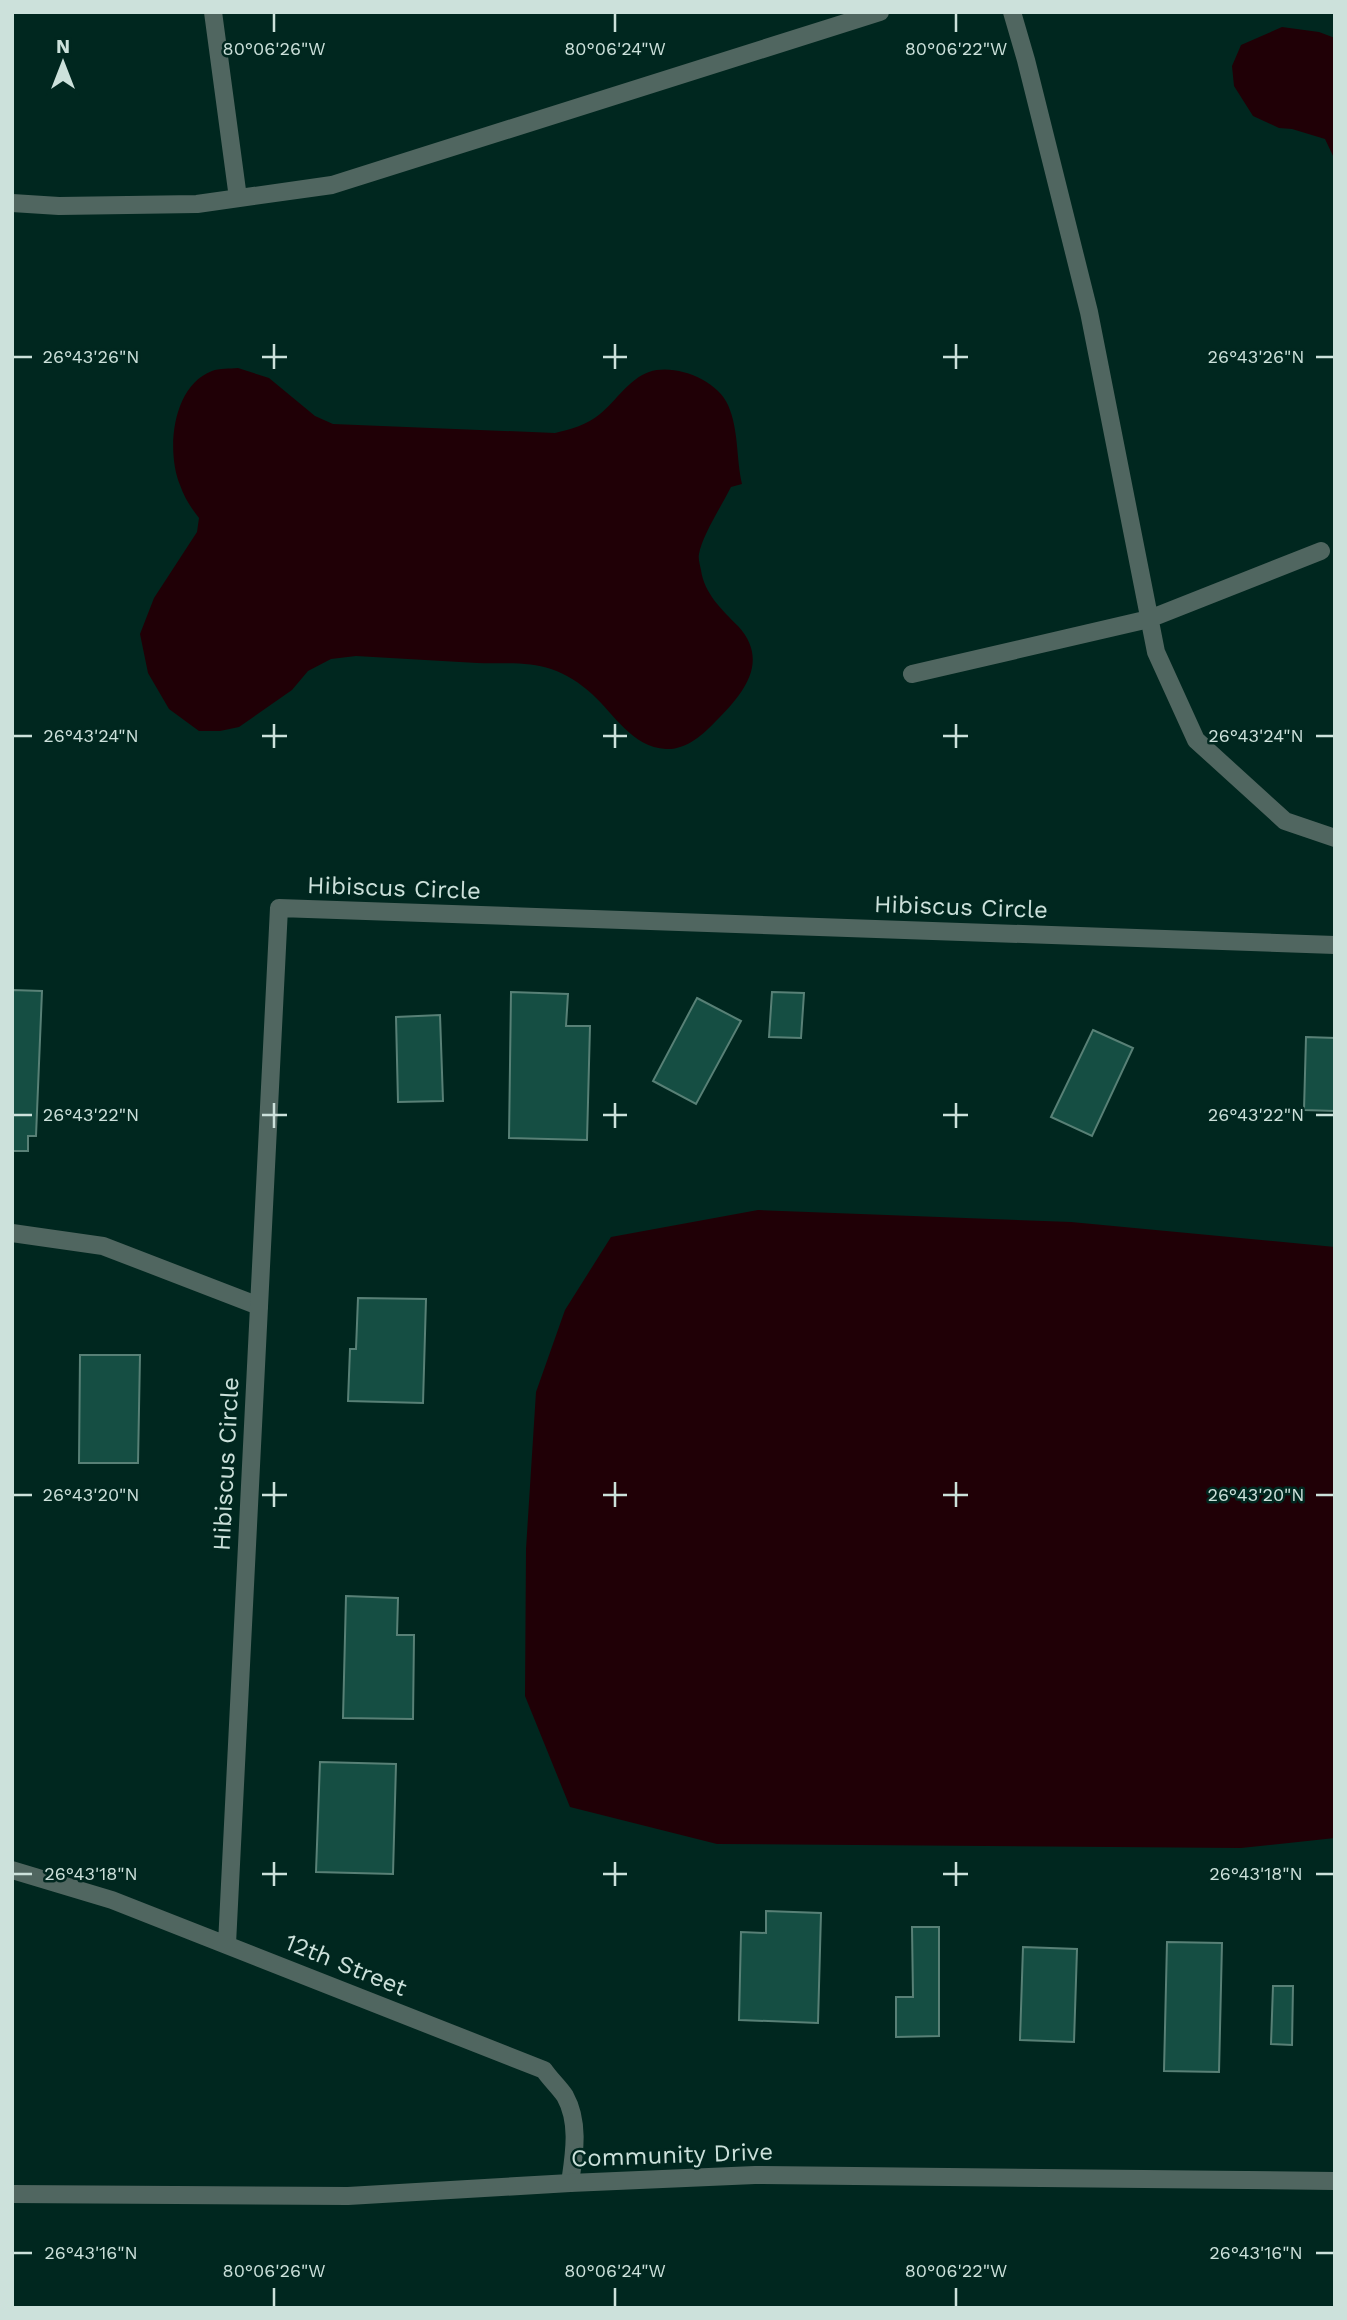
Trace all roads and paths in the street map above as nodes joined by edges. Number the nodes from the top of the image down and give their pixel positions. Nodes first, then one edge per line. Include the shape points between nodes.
1 (213, 12) edge
2 (880, 12) edge
3 (1012, 12) edge
4 (238, 198) junction
5 (12, 203) edge
6 (1321, 551) dead end
7 (1149, 619) junction
8 (912, 674) dead end
9 (1335, 838) edge
10 (1335, 945) edge
11 (12, 1233) edge
12 (259, 1306) junction
13 (12, 1870) edge
14 (227, 1944) junction
15 (1335, 2181) edge
16 (569, 2183) junction
17 (12, 2194) edge

1 - 4 street
2 - 4 street via 332,185
3 - 7 street via 1089,312
4 - 5 street via 197,204
6 - 7 street
7 - 8 street
7 - 9 street via 1156,652 1196,740 1285,821
10 - 12 street, Hibiscus Circle via 279,908
11 - 12 street via 103,1245
12 - 14 street, Hibiscus Circle
13 - 14 street, 12th Street via 112,1900
14 - 16 street, 12th Street via 544,2070 565,2097 574,2125
15 - 16 street, Community Drive via 755,2175
16 - 17 street, Community Drive via 348,2196

